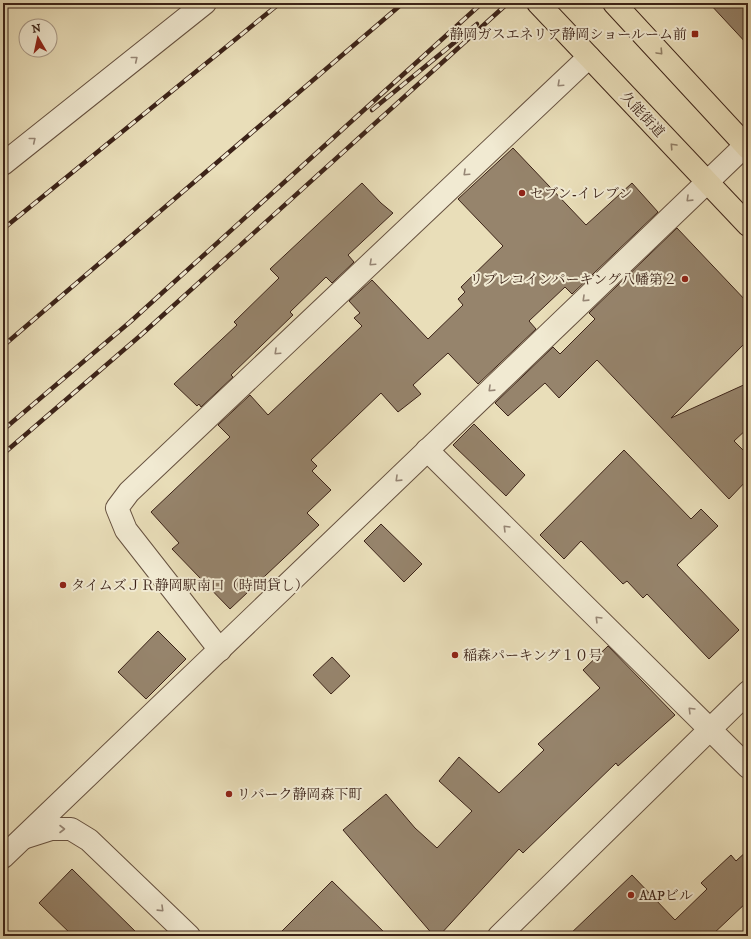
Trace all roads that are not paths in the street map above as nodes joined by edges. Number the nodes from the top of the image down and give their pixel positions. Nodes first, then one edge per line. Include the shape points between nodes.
1 (205, 3) edge
2 (538, 3) edge
3 (614, 3) edge
4 (589, 57) junction
5 (747, 146) edge
6 (3, 164) edge
7 (707, 182) junction
8 (748, 225) edge
9 (427, 450) junction
10 (220, 650) junction
11 (748, 692) edge
12 (710, 729) junction
13 (748, 767) edge
14 (24, 837) junction
15 (3, 857) edge
16 (189, 936) edge
17 (499, 936) edge

6 -> 1 street
2 - 4 main road, 久能街道
3 -> 5 main road
7 -> 4 main road, 久能街道
4 -> 10 street via 135,487 117,508 126,530
5 - 7 street
7 - 8 main road, 久能街道
7 -> 9 street
9 -> 10 street
12 -> 9 street
10 - 14 street
11 - 12 street
12 - 13 street
12 - 17 street
14 - 15 street
14 -> 16 street via 51,829 71,830 89,840

